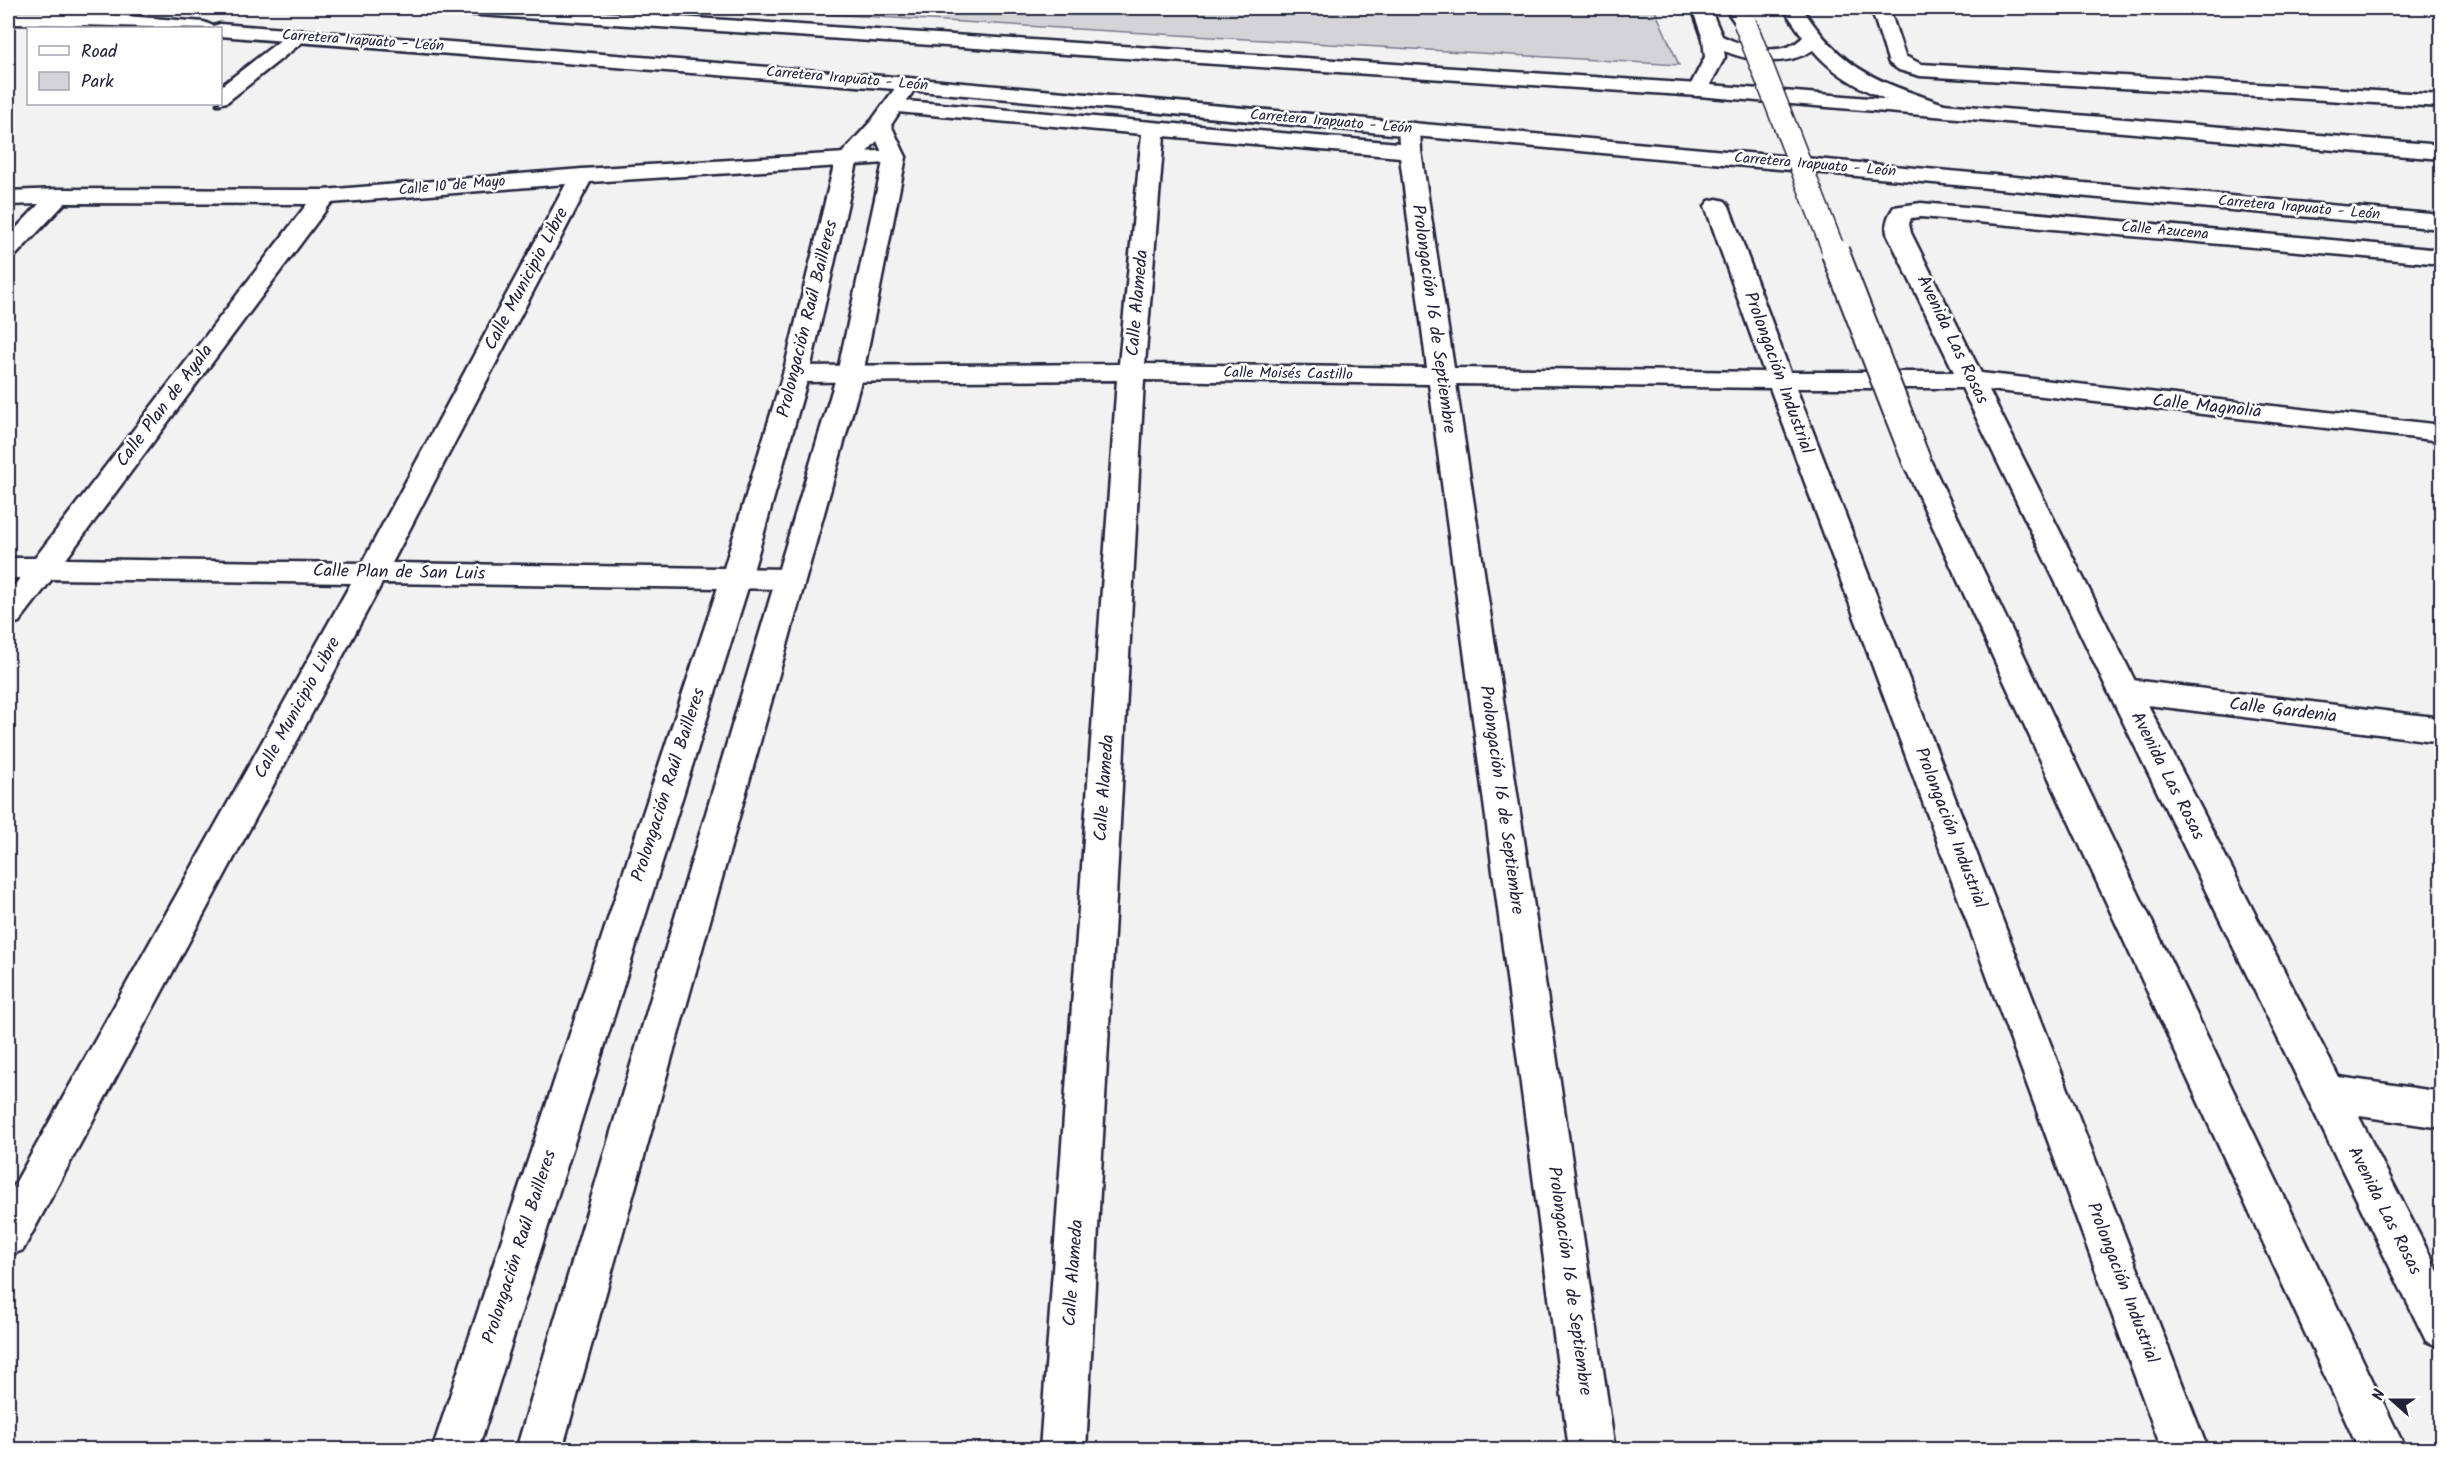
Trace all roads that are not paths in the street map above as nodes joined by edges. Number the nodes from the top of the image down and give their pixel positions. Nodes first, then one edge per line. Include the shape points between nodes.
1 (464, 8) edge
2 (1701, 8) edge
3 (1794, 8) edge
4 (1880, 8) edge
5 (1740, 15) edge
6 (8, 18) edge
7 (191, 27) edge
8 (222, 30) edge
9 (298, 36) junction
10 (1813, 38) junction
11 (1713, 39) junction
12 (908, 84) junction
13 (1698, 90) junction
14 (222, 96) edge
15 (2442, 101) edge
16 (1939, 110) junction
17 (887, 115) junction
18 (1154, 127) junction
19 (1409, 140) junction
20 (2442, 152) edge
21 (895, 157) junction
22 (846, 161) junction
23 (582, 176) junction
24 (2127, 192) junction
25 (59, 196) junction
26 (324, 197) junction
27 (8, 198) edge
28 (1717, 206) dead end
29 (2442, 222) edge
30 (1897, 224) joint
31 (2442, 227) edge
32 (8, 250) edge
33 (2442, 257) edge
34 (1131, 372) junction
35 (796, 374) junction
36 (850, 374) junction
37 (1441, 376) junction
38 (1780, 380) junction
39 (1972, 380) junction
40 (2442, 433) edge
41 (8, 568) edge
42 (42, 568) junction
43 (372, 573) junction
44 (736, 578) junction
45 (790, 579) junction
46 (8, 615) edge
47 (2124, 691) junction
48 (2442, 730) edge
49 (2325, 1094) junction
50 (2442, 1110) edge
51 (8, 1236) edge
52 (2442, 1326) edge
53 (455, 1449) edge
54 (539, 1449) edge
55 (1063, 1449) edge
56 (1592, 1449) edge
57 (2185, 1449) edge
58 (2383, 1449) edge

1 - 13 main road
2 - 11 main road
3 - 10 main road
4 - 15 main road via 1896,59 1920,70
5 - 58 main road, bridge via 1917,462
6 - 7 main road via 73,18
8 - 9 main road, Carretera Irapuato - León
9 - 12 main road, Carretera Irapuato - León
9 - 14 main road
10 - 11 main road via 1800,50 1772,55 1738,50
10 - 16 main road via 1834,63 1879,89
11 - 13 main road via 1715,57
12 - 17 main road
12 - 19 main road, Carretera Irapuato - León
13 - 16 main road
16 - 20 main road
17 - 18 main road
17 - 21 main road
17 - 22 main road
18 - 19 main road
18 - 34 main road, Calle Alameda
19 - 24 main road, Carretera Irapuato - León
19 - 37 main road, Prolongación 16 de Septiembre
21 - 22 main road, Calle 10 de Mayo
21 - 36 main road
22 - 23 main road, Calle 10 de Mayo
22 - 35 main road, Prolongación Raúl Bailleres
23 - 26 main road, Calle 10 de Mayo
23 - 43 main road, Calle Municipio Libre
24 - 29 main road, Carretera Irapuato - León
24 - 31 main road
25 - 26 main road, Calle 10 de Mayo
25 - 27 main road, Calle 10 de Mayo
25 - 32 main road
26 - 42 main road, Calle Plan de Ayala
28 - 38 main road, Prolongación Industrial
30 - 33 main road, Calle Azucena via 1902,212 1921,210
30 - 39 main road, Avenida Las Rosas
34 - 36 main road, Calle Moisés Castillo
34 - 37 main road, Calle Moisés Castillo
34 - 55 main road, Calle Alameda
35 - 36 main road, Calle Moisés Castillo
35 - 44 main road, Prolongación Raúl Bailleres
36 - 45 main road
37 - 38 main road, Calle Moisés Castillo
37 - 56 main road, Prolongación 16 de Septiembre
38 - 39 main road, Calle Magnolia
38 - 57 main road, Prolongación Industrial
39 - 40 main road, Calle Magnolia
39 - 47 main road, Avenida Las Rosas
41 - 42 main road, Calle Plan de San Luis
42 - 43 main road, Calle Plan de San Luis
42 - 46 main road, Calle Plan de Ayala
43 - 44 main road, Calle Plan de San Luis
43 - 51 main road, Calle Municipio Libre
44 - 45 main road, Calle Plan de San Luis
44 - 53 main road, Prolongación Raúl Bailleres
45 - 54 main road
47 - 48 main road, Calle Gardenia
47 - 49 main road, Avenida Las Rosas
49 - 50 main road
49 - 52 main road, Avenida Las Rosas

